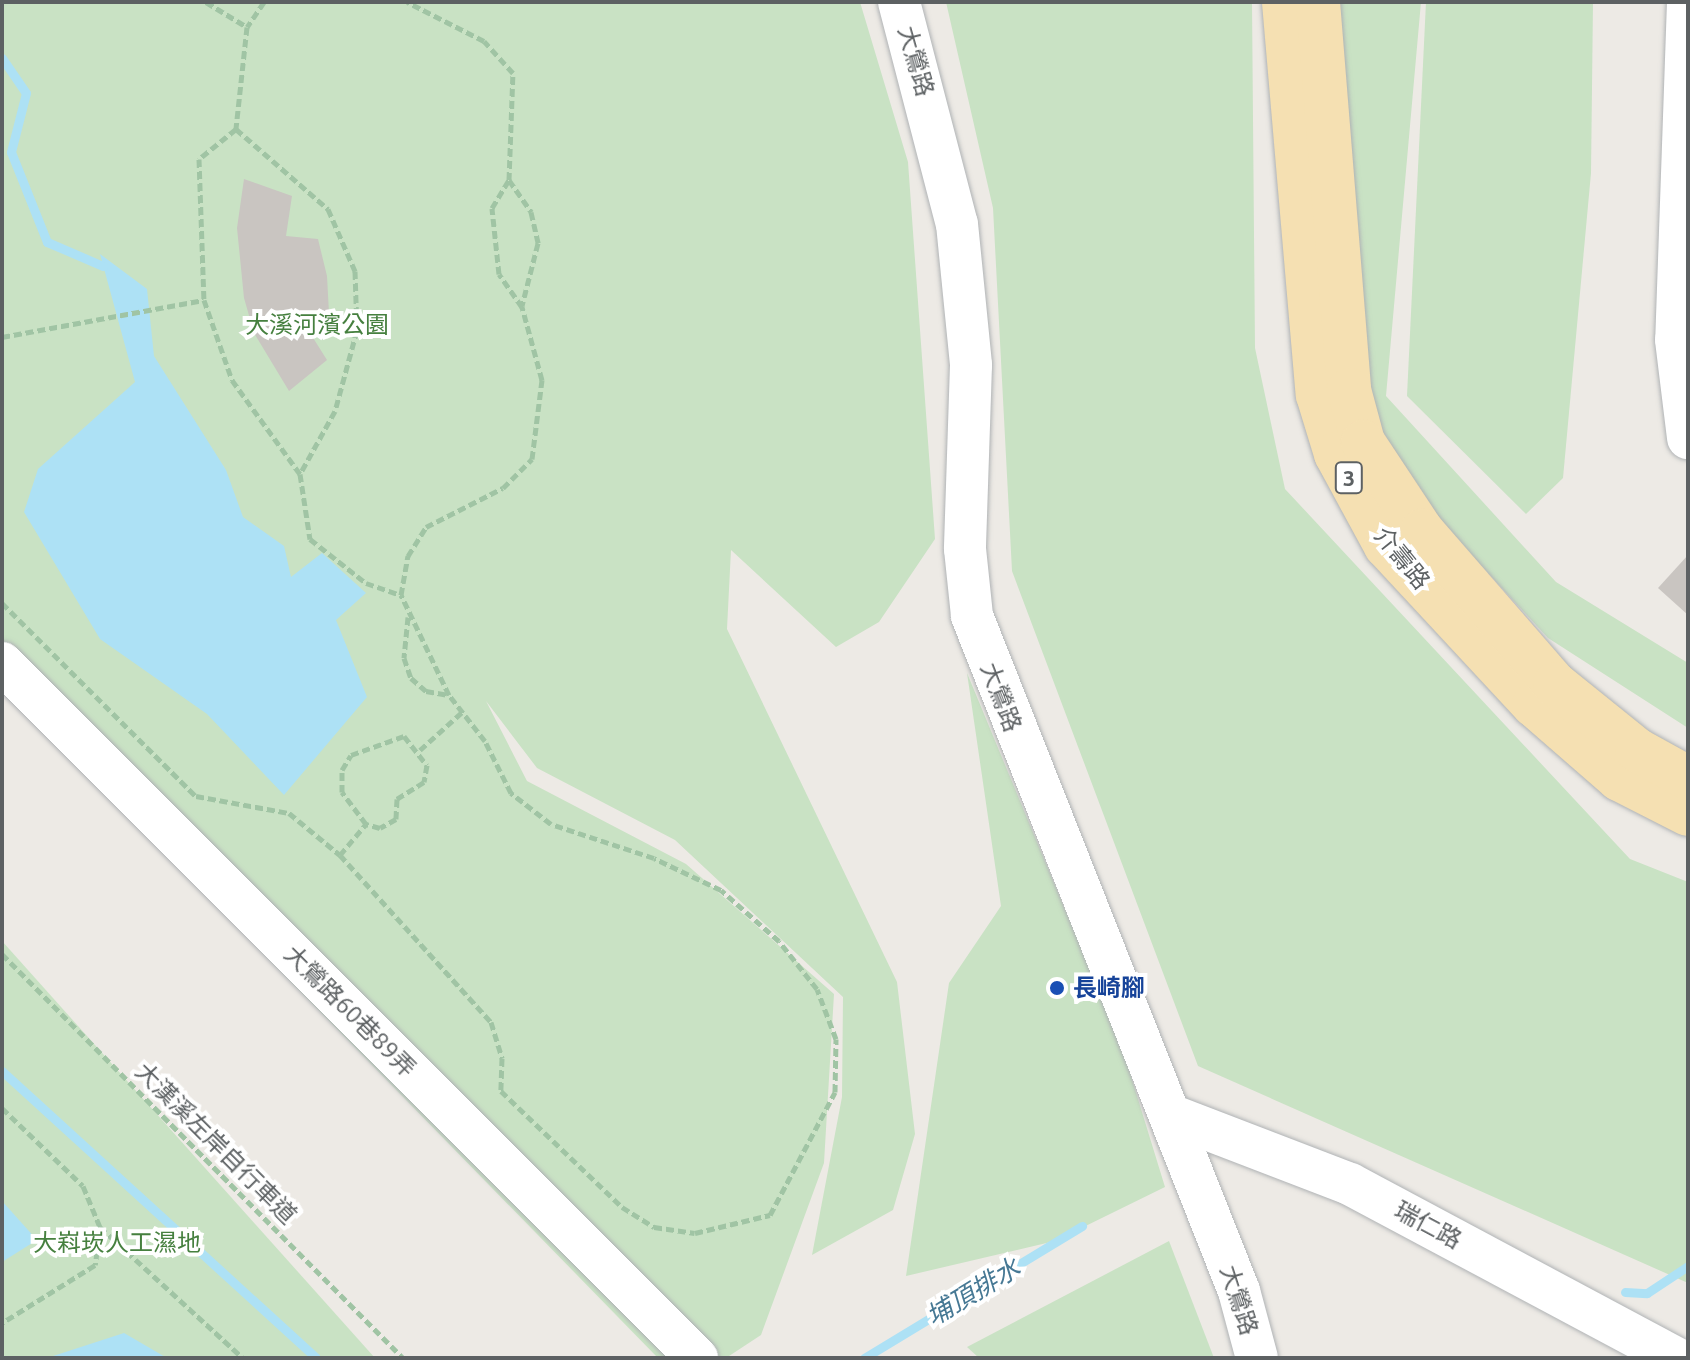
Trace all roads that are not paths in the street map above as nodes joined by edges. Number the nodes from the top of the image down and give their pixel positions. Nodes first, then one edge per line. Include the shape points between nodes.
1 (899, 2) edge
2 (1284, 2) edge
3 (1318, 2) edge
4 (1688, 2) edge
5 (1684, 224) edge
6 (1688, 438) edge
7 (2, 663) edge
8 (1688, 778) edge
9 (1688, 814) edge
10 (1170, 1115) junction
11 (697, 1358) edge
12 (1257, 1358) edge
13 (1676, 1358) edge

1 - 10 street, 大鶯路 via 957,224 971,365 965,549 972,616
2 - 9 main road, 介壽路 / 3 via 1318,395 1336,454 1386,546 1534,705 1619,779
3 - 8 main road, 介壽路 / 3 via 1349,390 1363,442 1422,531 1555,684 1637,750
4 - 5 street
5 - 6 street via 1676,340
7 - 11 street, 大鶯路60巷89弄
10 - 12 street, 大鶯路
10 - 13 street, 瑞仁路 via 1350,1184

